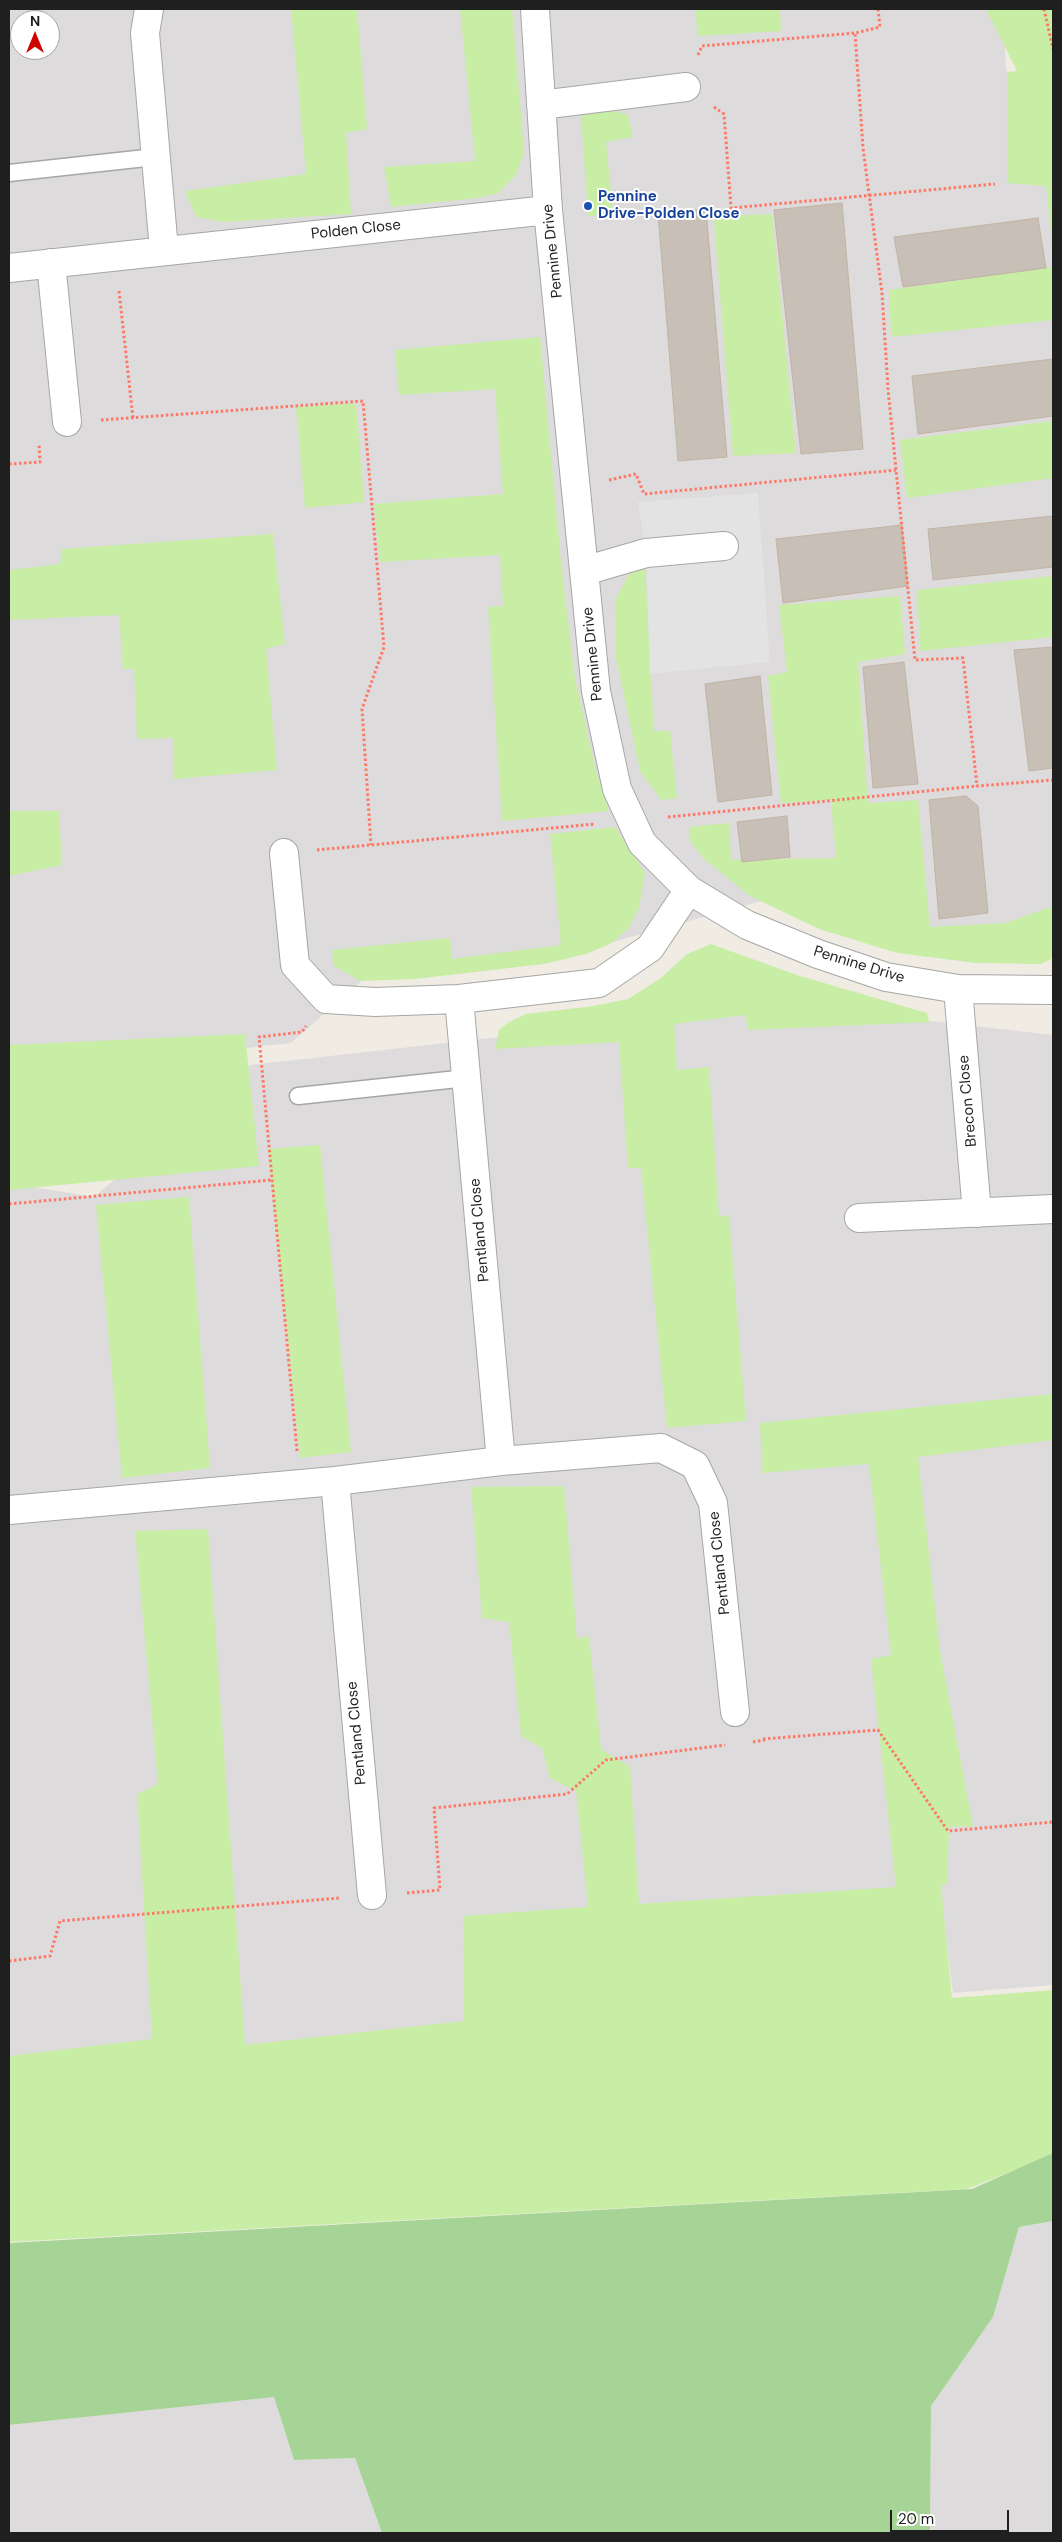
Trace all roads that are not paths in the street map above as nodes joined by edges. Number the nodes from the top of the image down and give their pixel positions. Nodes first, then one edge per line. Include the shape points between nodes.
1 (149, 9) edge
2 (535, 9) edge
3 (686, 88) road end
4 (541, 105) junction
5 (155, 157) junction
6 (9, 173) edge
7 (548, 210) junction
8 (164, 250) junction
9 (51, 263) junction
10 (9, 268) edge
11 (67, 422) road end
12 (724, 546) dead end
13 (584, 571) junction
14 (284, 852) road end
15 (689, 890) junction
16 (958, 989) junction
17 (1053, 990) edge
18 (459, 998) junction
19 (467, 1078) junction
20 (298, 1096) dead end
21 (1053, 1209) edge
22 (977, 1213) junction
23 (859, 1218) dead end
24 (501, 1461) junction
25 (335, 1482) junction
26 (9, 1510) edge
27 (735, 1712) road end
28 (372, 1895) dead end

1 - 5 street via 145,33
2 - 4 street, Pennine Drive
3 - 4 street
4 - 7 street, Pennine Drive
5 - 6 lane
5 - 8 street
7 - 8 street, Polden Close
7 - 13 street, Pennine Drive
8 - 9 street, Polden Close
9 - 10 street, Polden Close
9 - 11 street
12 - 13 street via 646,553
13 - 15 street, Pennine Drive via 596,691 617,789 642,843
14 - 18 street via 295,966 326,999 376,1002
15 - 16 street, Pennine Drive via 747,924 818,954 886,977
15 - 18 street via 650,948 599,983
16 - 17 street, Pennine Drive
16 - 22 street, Brecon Close
18 - 19 street, Pentland Close
19 - 20 lane
19 - 24 street, Pentland Close
21 - 22 street
22 - 23 street
24 - 25 street, Pentland Close
24 - 27 street, Pentland Close via 660,1448 695,1465 713,1503
25 - 26 street, Pentland Close
25 - 28 street, Pentland Close

